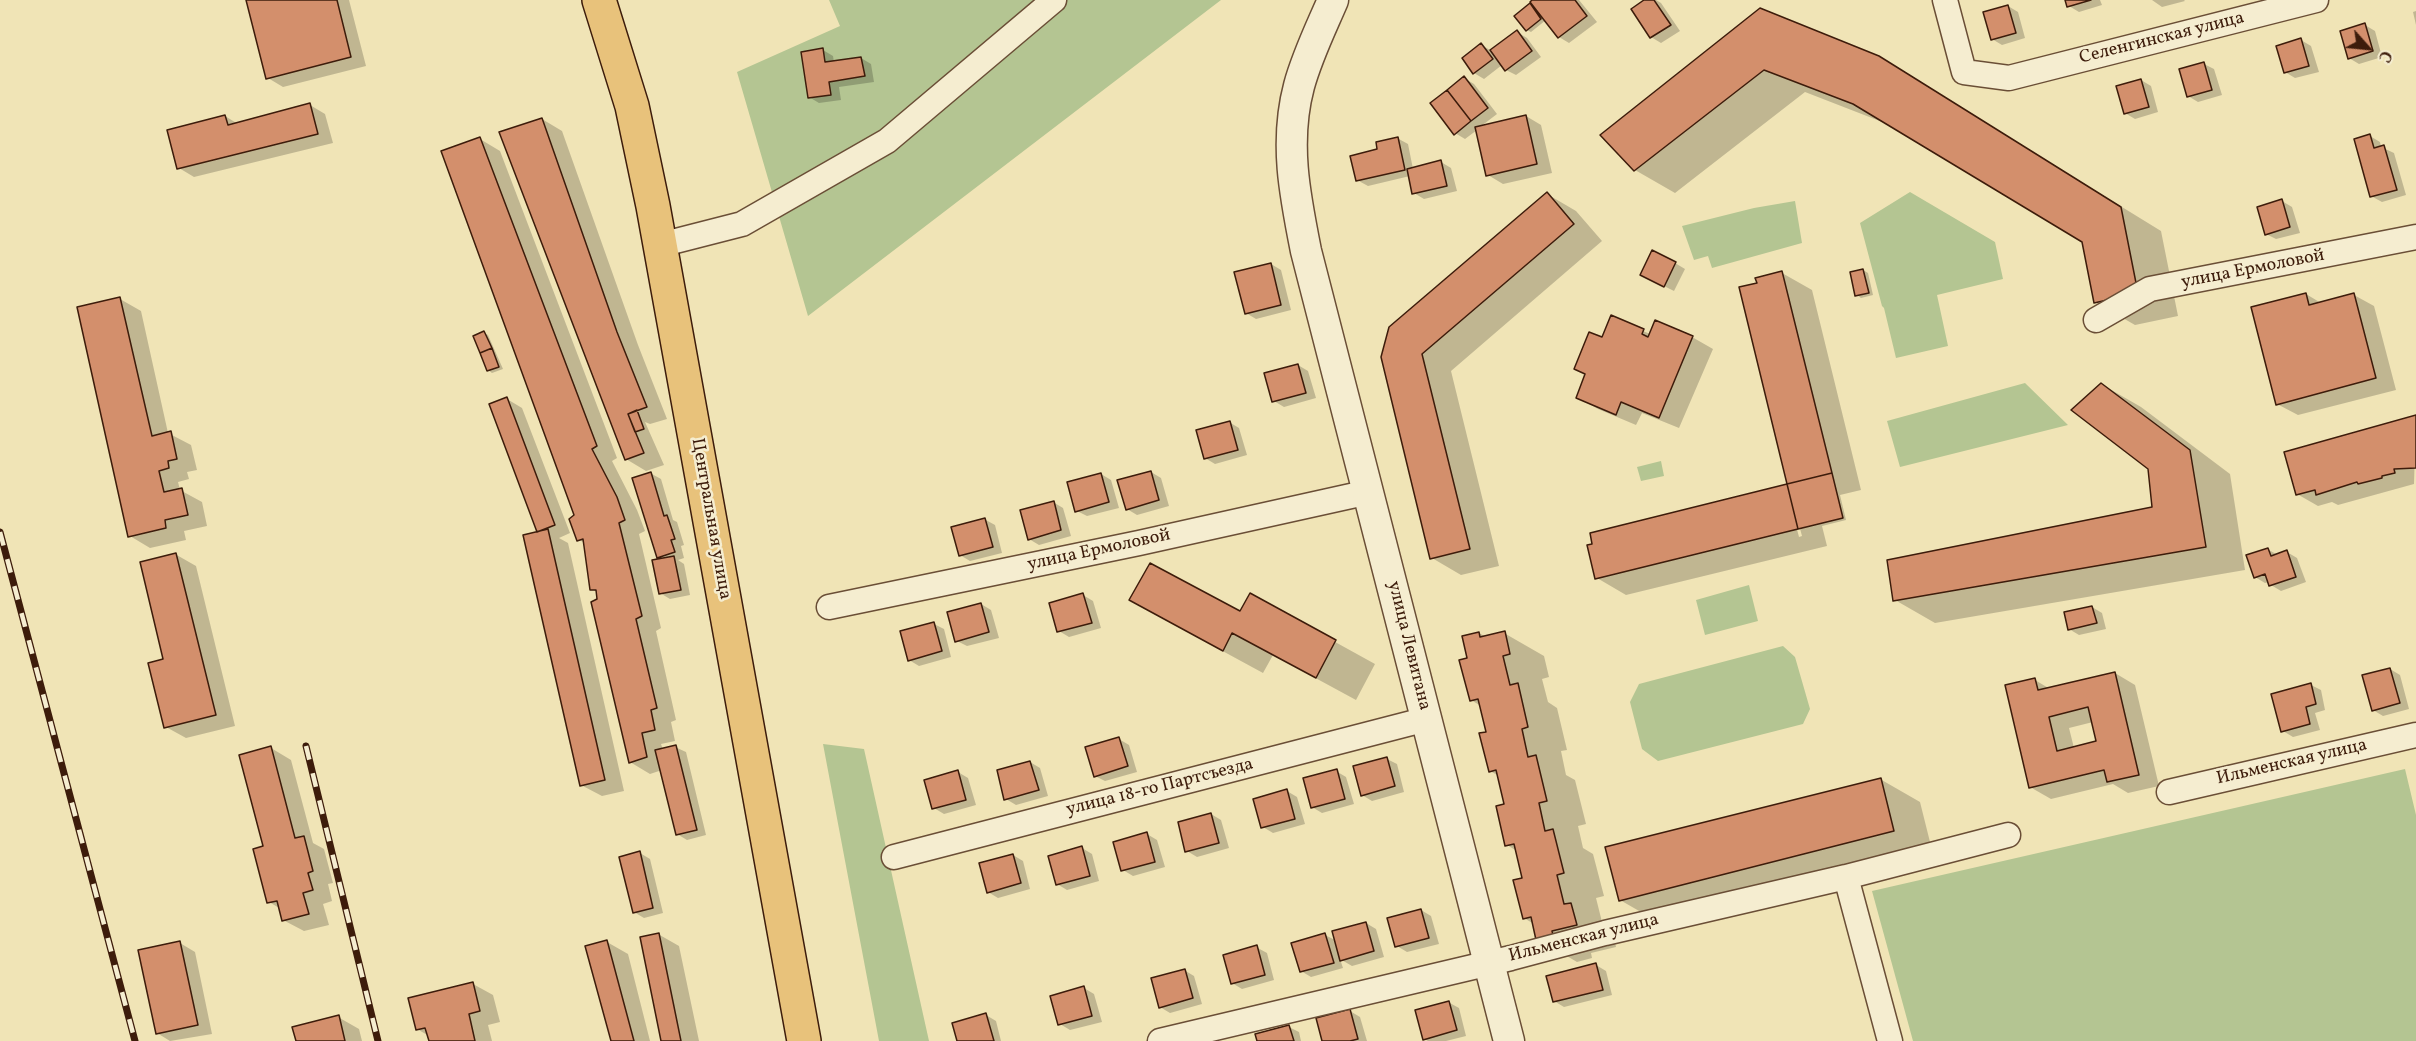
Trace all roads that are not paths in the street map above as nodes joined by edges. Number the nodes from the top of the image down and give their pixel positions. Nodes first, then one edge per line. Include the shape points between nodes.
1 (599, 0) edge
2 (1054, 0) edge
3 (1334, 0) edge
4 (1945, 0) edge
5 (2316, 0) edge
6 (2416, 237) edge
7 (660, 245) junction
8 (2096, 320) dead end
9 (1369, 492) junction
10 (829, 607) dead end
11 (1427, 719) junction
12 (2416, 735) edge
13 (2169, 792) dead end
14 (2008, 835) dead end
15 (894, 857) dead end
16 (1846, 877) junction
17 (1490, 963) junction
18 (804, 1041) edge
19 (1160, 1041) edge
20 (1509, 1041) edge
21 (1890, 1041) edge

1 - 7 main road, Центральная улица via 632,106
2 - 7 street via 887,141 742,224
3 - 9 street, улица Левитана via 1299,86 1292,122 1294,186 1306,251
4 - 5 street, Селенгинская улица via 1964,72 2009,78
6 - 8 street, улица Ермоловой via 2150,289
7 - 18 main road, Центральная улица
9 - 10 street, улица Ермоловой
9 - 11 street, улица Левитана
11 - 15 street, улица 18-го Партсъезда
11 - 17 street, улица Левитана
12 - 13 street, Ильменская улица
14 - 16 street, Ильменская улица
16 - 17 street, Ильменская улица
16 - 21 street
17 - 19 street, Ильменская улица
17 - 20 street, улица Левитана

